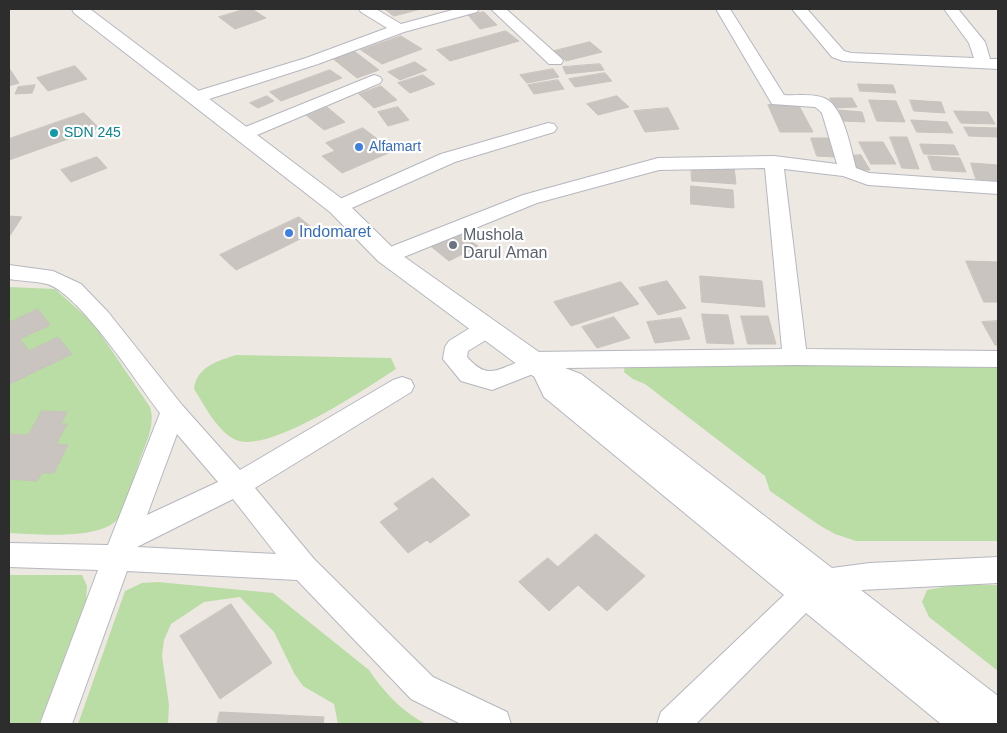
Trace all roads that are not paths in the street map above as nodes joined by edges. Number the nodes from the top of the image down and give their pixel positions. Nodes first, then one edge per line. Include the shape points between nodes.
1 (80, 9) edge
2 (366, 9) edge
3 (472, 9) edge
4 (498, 9) edge
5 (723, 9) edge
6 (799, 9) edge
7 (951, 9) edge
8 (399, 29) junction
9 (554, 62) dead end
10 (991, 63) edge
11 (374, 80) dead end
12 (197, 98) junction
13 (548, 128) dead end
14 (244, 134) junction
15 (774, 162) junction
16 (848, 171) junction
17 (998, 188) edge
18 (338, 206) junction
19 (387, 256) junction
20 (9, 272) edge
21 (486, 329) junction
22 (795, 357) junction
23 (998, 359) edge
24 (537, 364) junction
25 (402, 386) dead end
26 (173, 412) junction
27 (237, 485) junction
28 (121, 549) junction
29 (9, 555) edge
30 (304, 568) junction
31 (998, 570) edge
32 (816, 587) junction
33 (998, 716) edge
34 (56, 724) edge
35 (496, 724) edge
36 (673, 724) edge
37 (966, 724) edge

1 - 12 main road
2 - 8 street
3 - 8 street
4 - 9 street
5 - 16 street via 778,100 818,102 830,111
6 - 10 street via 838,54 849,58
7 - 10 street
8 - 12 street
11 - 14 street
12 - 14 main road
13 - 18 street via 448,158
14 - 18 main road
15 - 16 street
15 - 19 street via 651,165 530,198
15 - 22 street
16 - 17 street via 868,179
18 - 19 main road
19 - 21 main road
20 - 26 street via 53,278 73,289 100,316
21 - 24 main road
21 - 24 street via 457,347 455,359 469,375 492,381
22 - 23 street
22 - 24 street
24 - 32 street via 553,391
25 - 27 street
26 - 27 street
26 - 28 street
27 - 28 street
27 - 30 street
28 - 29 street
28 - 30 street
28 - 34 street
30 - 35 street via 422,688
31 - 32 street via 870,576
32 - 33 street
32 - 36 street
32 - 37 street

